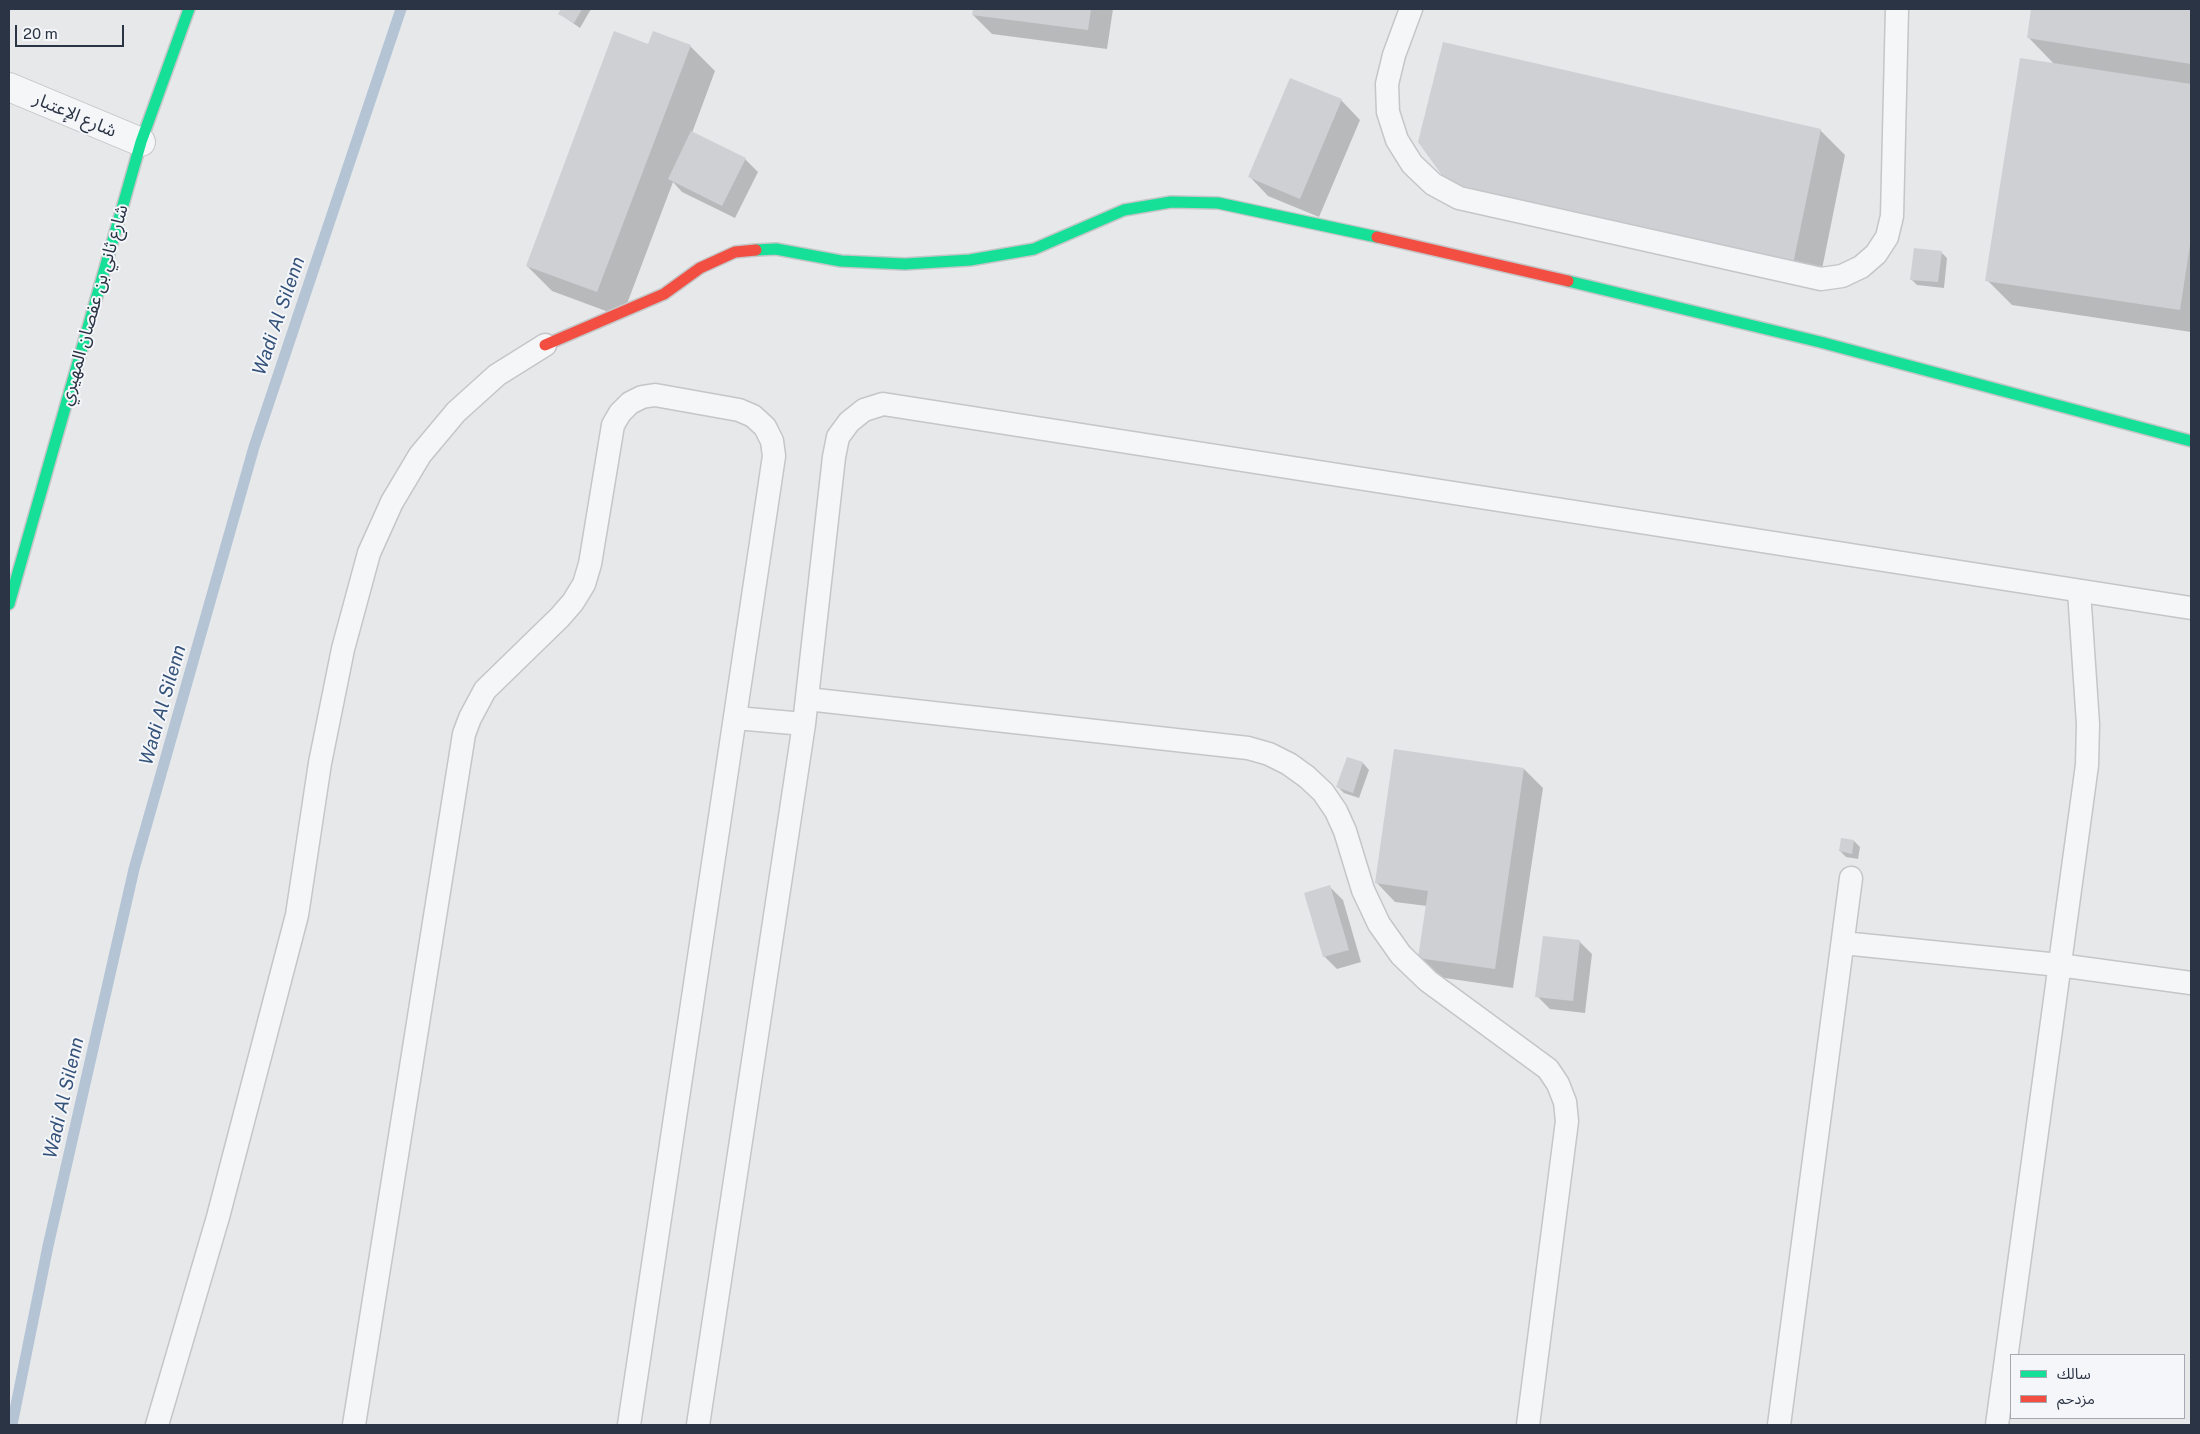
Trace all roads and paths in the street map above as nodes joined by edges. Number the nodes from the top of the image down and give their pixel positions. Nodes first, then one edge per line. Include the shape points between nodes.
1 (189, 9) edge
2 (1410, 9) edge
3 (1897, 9) edge
4 (9, 87) edge
5 (141, 142) junction
6 (545, 345) joint
7 (2191, 441) edge
8 (2079, 591) junction
9 (9, 604) edge
10 (2191, 608) edge
11 (807, 698) junction
12 (736, 718) junction
13 (804, 724) junction
14 (1851, 878) dead end
15 (1843, 943) junction
16 (2059, 965) junction
17 (2191, 983) edge
18 (157, 1425) edge
19 (354, 1425) edge
20 (629, 1425) edge
21 (698, 1425) edge
22 (1528, 1425) edge
23 (1779, 1425) edge
24 (1997, 1425) edge

1 - 5 street, شارع ثاني بن عفصان المهيري
2 - 3 lane via 1387,84 1388,112 1397,140 1412,164 1433,184 1459,198 1821,279 1842,276 1860,267 1876,254 1887,236 1892,216
4 - 5 street, شارع الإعتبار
5 - 9 street, شارع ثاني بن عفصان المهيري
6 - 7 street via 664,294 700,268 735,252 776,249 841,261 905,264 970,260 1034,249 1124,210 1171,202 1218,203 1467,257 1820,342
6 - 18 lane via 497,375 456,412 420,455 392,502 369,553 343,649 320,763 297,915 218,1217
8 - 10 lane
8 - 11 lane via 883,404 864,410 838,437
8 - 16 lane via 2088,724 2087,765
11 - 13 lane
11 - 22 lane via 1248,748 1289,764 1323,792 1345,830 1363,890 1379,924 1401,955 1428,981 1548,1069 1565,1102 1567,1121
12 - 13 lane
12 - 19 lane via 773,473 772,441 765,427 753,416 739,410 656,395 642,397 630,403 613,425 584,584 560,617 486,690 464,734
12 - 20 lane
13 - 21 lane
14 - 15 lane
15 - 16 lane
15 - 23 lane
16 - 17 lane
16 - 24 lane

